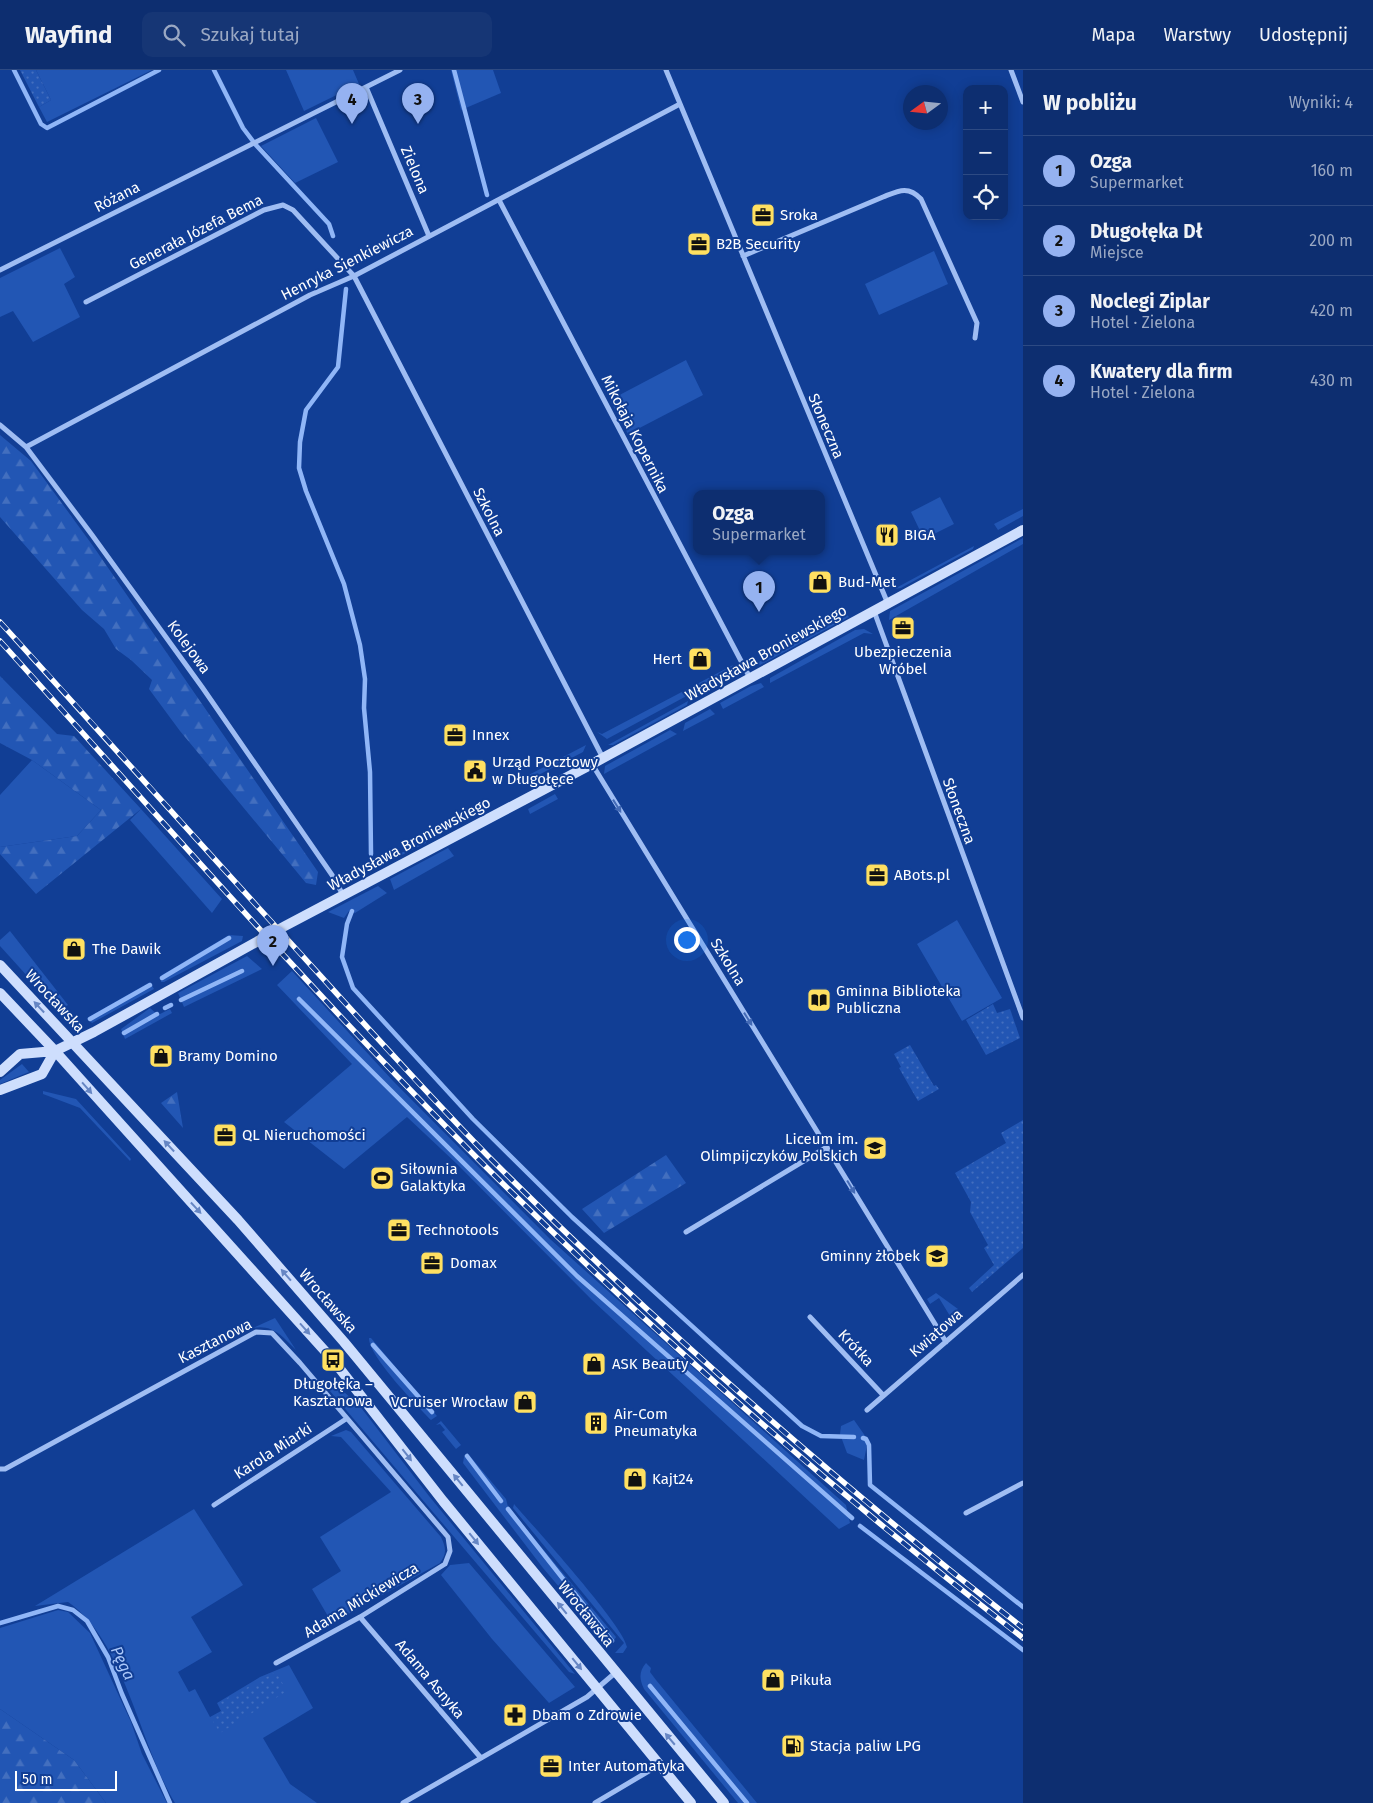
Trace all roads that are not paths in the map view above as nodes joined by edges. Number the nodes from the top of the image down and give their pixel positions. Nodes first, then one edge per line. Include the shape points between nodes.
1 (400, 70) edge
2 (666, 70) edge
3 (1010, 70) edge
4 (366, 88) junction
5 (1023, 102) edge
6 (680, 104) junction
7 (499, 200) junction
8 (429, 236) junction
9 (743, 256) junction
10 (0, 270) edge
11 (354, 276) junction
12 (86, 302) dead end
13 (975, 338) dead end
14 (0, 426) edge
15 (26, 447) junction
16 (1023, 530) edge
17 (888, 604) junction
18 (874, 611) junction
19 (750, 678) junction
20 (603, 758) junction
21 (592, 764) junction
22 (343, 895) junction
23 (0, 965) edge
24 (0, 993) edge
25 (1023, 1018) edge
26 (73, 1042) junction
27 (55, 1051) junction
28 (0, 1072) edge
29 (0, 1090) edge
30 (827, 1147) junction
31 (686, 1232) dead end
32 (1023, 1275) edge
33 (810, 1317) dead end
34 (946, 1342) junction
35 (883, 1396) junction
36 (866, 1410) dead end
37 (346, 1419) junction
38 (0, 1469) edge
39 (1023, 1483) edge
40 (214, 1505) dead end
41 (966, 1513) dead end
42 (450, 1550) joint
43 (360, 1616) junction
44 (276, 1663) dead end
45 (615, 1673) junction
46 (598, 1688) junction
47 (480, 1758) junction
48 (659, 1764) junction
49 (403, 1803) edge
50 (595, 1803) edge
51 (691, 1803) edge
52 (724, 1803) edge

1 - 4 street
2 - 6 street, Słoneczna
3 - 5 street
4 - 8 street, Zielona
4 - 10 street, Różana
6 - 7 street, Henryka Sienkiewicza
6 - 9 street, Słoneczna
7 - 8 street, Henryka Sienkiewicza
7 - 19 street, Mikołaja Kopernika
8 - 11 street, Henryka Sienkiewicza
9 - 13 street via 902,190 909,190 921,198 977,324
9 - 17 street, Słoneczna
11 - 12 street, Generała Józefa Bema via 293,210 275,206
11 - 15 street, Henryka Sienkiewicza via 310,295
11 - 20 street, Szkolna
14 - 15 street, Kolejowa
15 - 22 street, Kolejowa via 206,693
16 - 17 main road, Władysława Broniewskiego
17 - 18 main road, Władysława Broniewskiego
18 - 19 main road, Władysława Broniewskiego
18 - 25 street, Słoneczna
19 - 20 main road, Władysława Broniewskiego
20 - 21 main road, Władysława Broniewskiego
21 - 22 main road, Władysława Broniewskiego
21 -> 30 street, Szkolna
22 - 26 main road, Władysława Broniewskiego
26 -> 23 main road, Wrocławska
24 - 27 main road
26 - 27 main road, Władysława Broniewskiego
45 -> 26 main road, Wrocławska via 344,1342 238,1220
27 - 28 main road via 20,1054
27 - 29 main road via 42,1074
27 -> 46 main road via 333,1360 449,1508
30 - 31 street
30 -> 34 street, Szkolna
32 - 34 street, Kwiatowa
33 - 35 street, Krótka
34 - 35 street, Kwiatowa
35 - 36 street, Kwiatowa
37 - 38 street, Kasztanowa via 300,1363 272,1333 264,1331 252,1334
37 - 40 street, Karola Miarki
37 - 42 street, Kasztanowa via 448,1537
39 - 41 street
42 - 43 street, Adama Mickiewicza via 445,1564
43 - 44 street, Adama Mickiewicza
43 - 47 street, Adama Asnyka
45 - 46 street
52 -> 45 main road, Wrocławska
46 - 47 street
46 - 48 main road
47 - 49 street
48 - 50 street
48 - 51 main road

